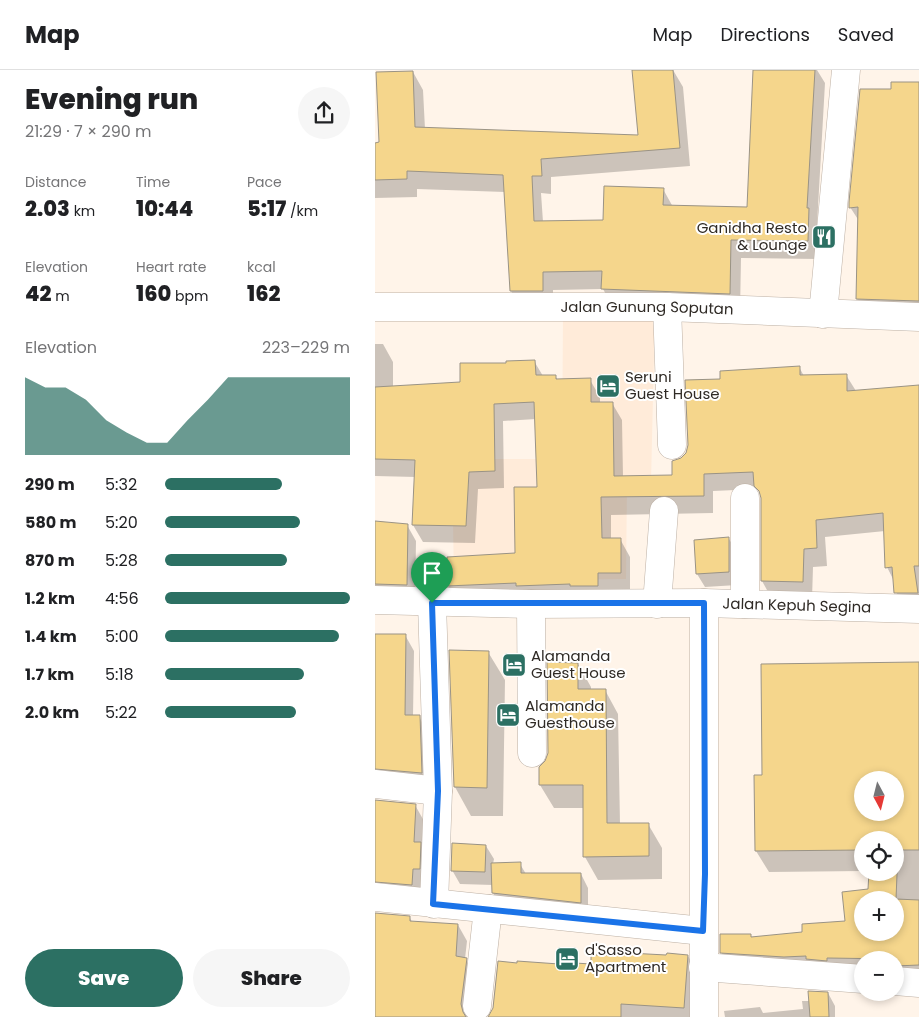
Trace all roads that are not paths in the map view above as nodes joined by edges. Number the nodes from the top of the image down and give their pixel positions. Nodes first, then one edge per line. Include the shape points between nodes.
1 (846, 70) edge
2 (375, 307) edge
3 (667, 307) junction
4 (823, 314) junction
5 (919, 317) edge
6 (671, 446) dead end
7 (745, 498) dead end
8 (664, 511) dead end
9 (375, 600) edge
10 (432, 603) junction
11 (704, 603) junction
12 (531, 604) junction
13 (657, 604) junction
14 (745, 604) junction
15 (919, 609) edge
16 (532, 753) dead end
17 (375, 784) edge
18 (438, 791) junction
19 (375, 897) edge
20 (433, 904) junction
21 (488, 909) junction
22 (703, 931) junction
23 (703, 967) junction
24 (854, 978) edge
25 (904, 982) edge
26 (919, 983) edge
27 (477, 1006) dead end
28 (704, 1017) edge

1 - 4 street
2 - 3 street, Jalan Gunung Soputan
3 - 4 street, Jalan Gunung Soputan
3 - 6 street
4 - 5 street, Jalan Gunung Soputan
7 - 14 street
8 - 13 street
9 - 10 street, Jalan Kepuh Segina
10 - 12 street, Jalan Kepuh Segina
10 - 18 street
11 - 13 street, Jalan Kepuh Segina
11 - 14 street, Jalan Kepuh Segina
11 - 22 street
12 - 13 street, Jalan Kepuh Segina
12 - 16 street
14 - 15 street, Jalan Kepuh Segina
17 - 18 street
18 - 20 street
19 - 20 street
20 - 21 street
21 - 22 street
21 - 27 street
22 - 23 street
23 - 24 street
23 - 28 street
25 - 26 street

